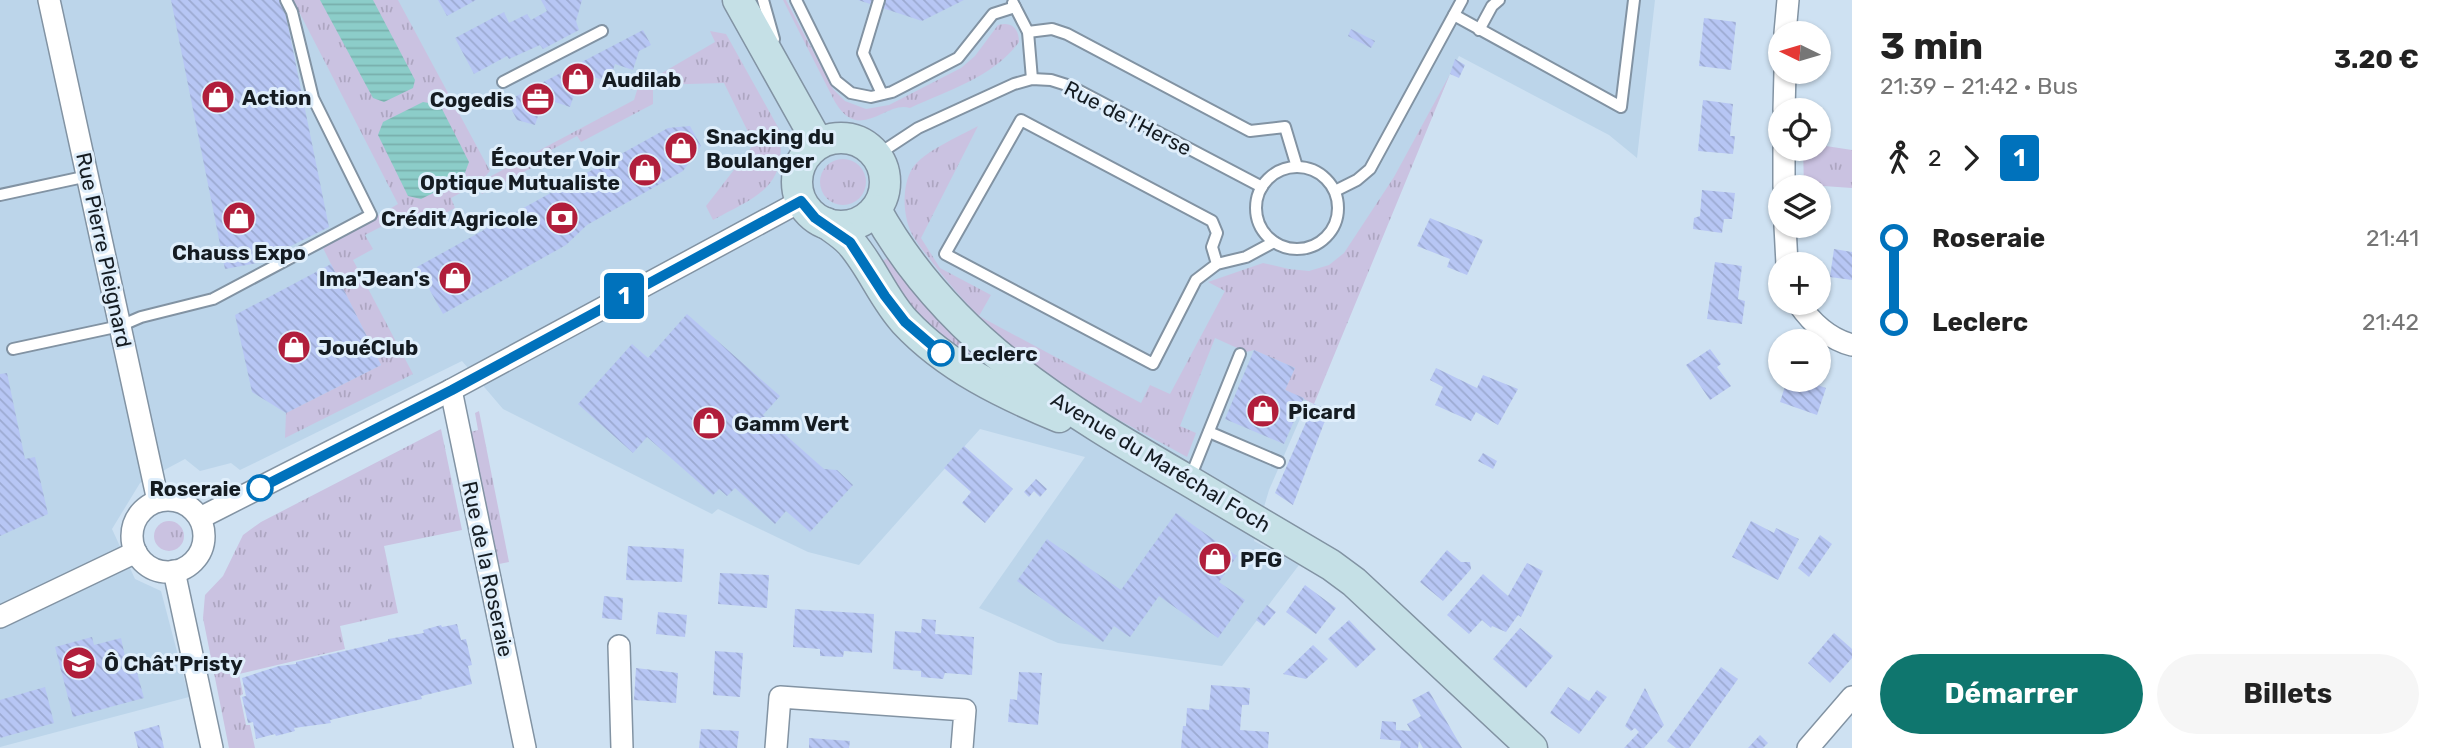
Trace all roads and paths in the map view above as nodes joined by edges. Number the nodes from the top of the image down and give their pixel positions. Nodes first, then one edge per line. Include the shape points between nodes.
1 (49, 0) edge
2 (286, 0) edge
3 (738, 0) edge
4 (763, 0) edge
5 (796, 0) edge
6 (879, 0) edge
7 (1462, 0) edge
8 (1499, 0) edge
9 (1634, 0) edge
10 (1788, 0) edge
11 (1014, 3) edge
12 (1454, 15) junction
13 (1786, 21) edge
14 (1479, 30) junction
15 (602, 31) dead end
16 (1028, 32) junction
17 (1032, 79) junction
18 (503, 82) dead end
19 (787, 86) junction
20 (882, 94) junction
21 (818, 143) junction
22 (877, 155) junction
23 (1297, 167) junction
24 (88, 176) junction
25 (1262, 187) junction
26 (1335, 191) junction
27 (0, 195) edge
28 (801, 201) junction
29 (876, 210) junction
30 (825, 223) junction
31 (1274, 242) junction
32 (1217, 264) junction
33 (1808, 315) edge
34 (120, 326) junction
35 (1852, 345) edge
36 (13, 349) dead end
37 (1240, 354) dead end
38 (452, 390) junction
39 (1209, 432) junction
40 (1121, 442) junction
41 (1279, 462) dead end
42 (1189, 481) junction
43 (158, 501) junction
44 (200, 518) junction
45 (136, 552) junction
46 (174, 572) junction
47 (0, 617) edge
48 (619, 646) dead end
49 (1852, 697) edge
50 (212, 748) edge
51 (525, 748) edge
52 (622, 748) edge
53 (776, 748) edge
54 (962, 748) edge
55 (1532, 748) edge
56 (1808, 748) edge

1 - 24 street, Rue Pierre Pleignard
2 - 34 lane via 313,98 371,215 214,299
3 - 19 street
4 - 19 lane
5 - 20 lane via 836,81 851,93
6 - 20 lane via 863,53
7 - 12 lane
8 - 14 lane
9 - 14 lane via 1621,107
10 - 13 street
11 - 16 lane
11 - 20 lane via 993,14 958,58
12 - 14 lane
12 - 26 lane via 1370,169
15 - 18 lane
16 - 17 lane
16 - 23 lane via 1052,29 1067,34 1250,131 1285,127
17 - 22 lane, Rue de l'Herse via 919,128
17 - 25 lane, Rue de l'Herse via 1070,86
19 - 21 street
21 - 22 street via 831,138 857,139
21 - 28 street via 801,162 797,175
22 - 29 street via 886,183
23 - 25 lane via 1283,170
23 - 26 lane via 1319,173
24 - 27 lane
24 - 34 street, Rue Pierre Pleignard
25 - 31 lane via 1256,211
26 - 31 lane via 1338,217 1324,240 1299,249
28 - 30 street
28 - 38 street
29 - 30 street via 858,223
29 - 40 street, Avenue du Maréchal Foch via 912,268 986,346
30 - 40 street via 850,242 905,322 946,356 988,385
31 - 32 lane via 1246,257
32 - 32 lane via 1196,280 1153,365 945,254 1021,120 1212,221 1217,233 1212,247
33 - 35 street via 1818,327
34 - 36 lane
34 - 43 street, Rue Pierre Pleignard
37 - 39 lane
38 - 44 street
38 - 51 street, Rue de la Roseraie
39 - 41 lane
39 - 42 lane
40 - 42 street, Avenue du Maréchal Foch
42 - 55 street, Avenue du Maréchal Foch via 1339,571
43 - 44 street via 182,502
43 - 45 street via 135,521
44 - 46 street via 201,552
45 - 46 street via 151,568
45 - 47 street
46 - 50 street
48 - 52 street
49 - 56 street
53 - 54 street via 780,697 965,710

